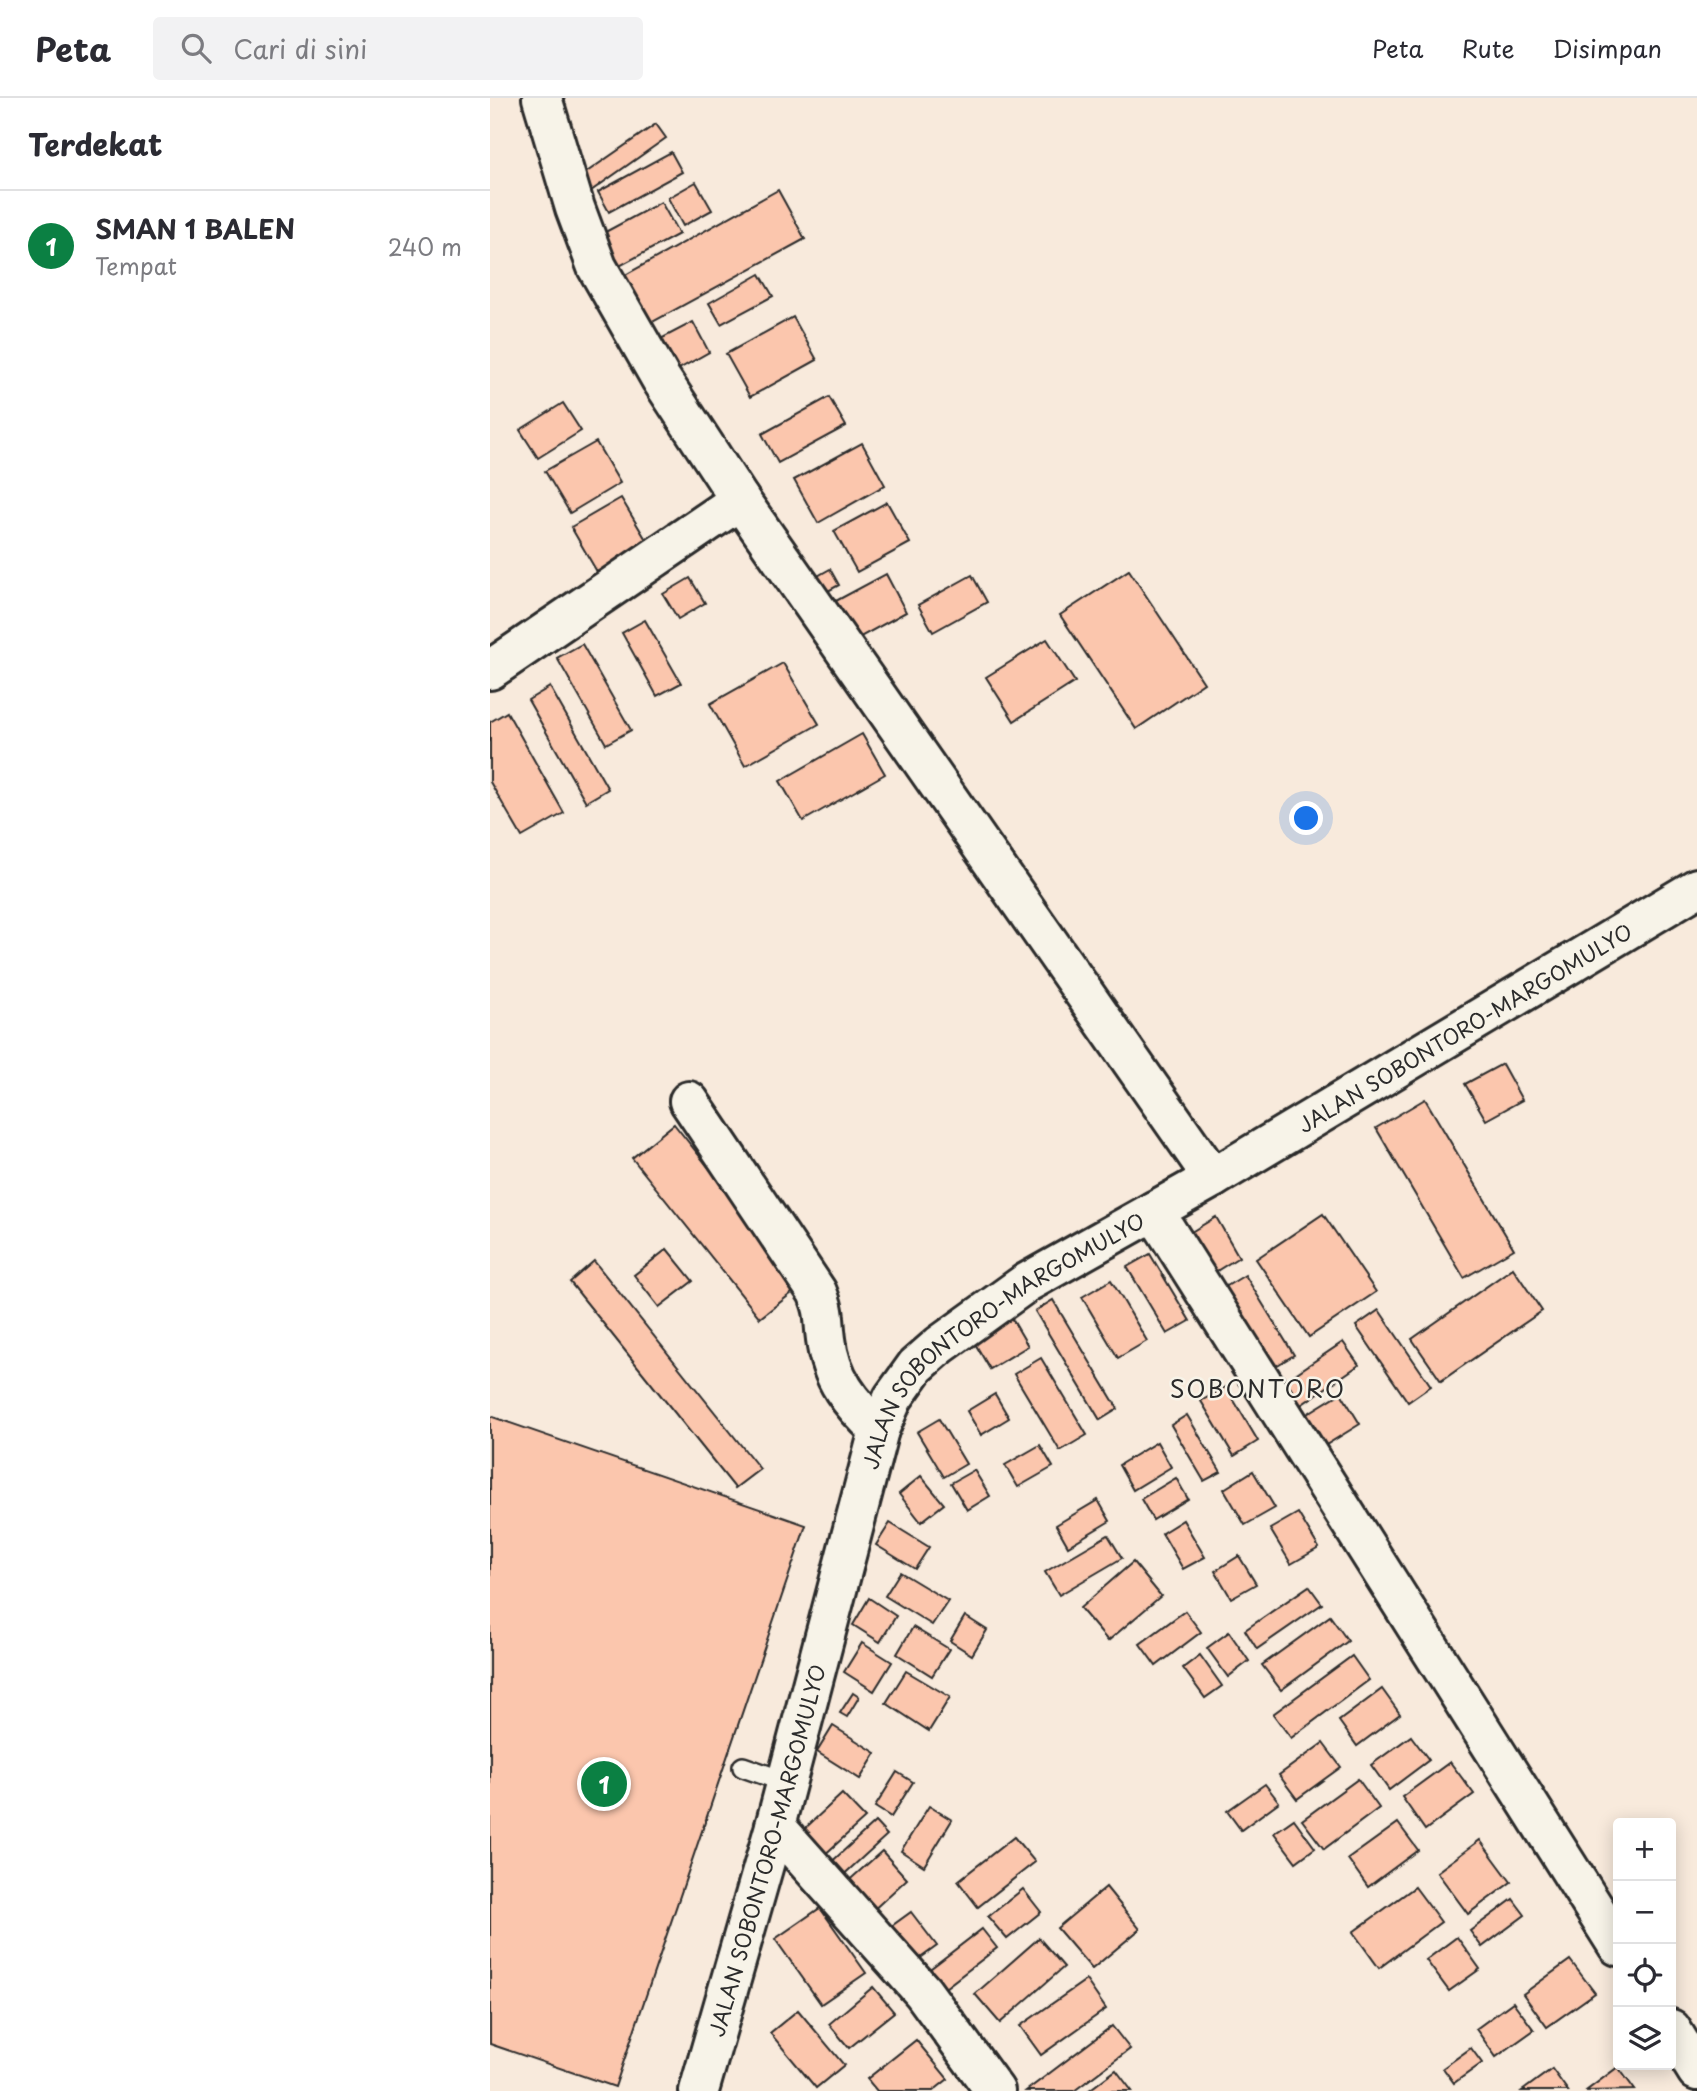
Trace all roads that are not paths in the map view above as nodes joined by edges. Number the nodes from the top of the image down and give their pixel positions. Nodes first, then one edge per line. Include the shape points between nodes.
1 (542, 98) edge
2 (740, 500) junction
3 (490, 670) edge
4 (1697, 888) edge
5 (689, 1101) dead end
6 (1213, 1178) junction
7 (1154, 1211) junction
8 (879, 1430) junction
9 (743, 1767) dead end
10 (786, 1782) junction
11 (775, 1826) junction
12 (1617, 1944) edge
13 (1676, 2037) edge
14 (1697, 2071) edge
15 (699, 2091) edge
16 (995, 2091) edge

1 - 2 street via 597,267 661,379
2 - 3 street
2 - 6 street
4 - 6 street, JALAN SOBONTORO-MARGOMULYO
5 - 8 street via 800,1264 827,1315 825,1336 839,1384
6 - 7 street, JALAN SOBONTORO-MARGOMULYO
7 - 8 street, JALAN SOBONTORO-MARGOMULYO via 1026,1283 940,1345 916,1366 893,1398
7 - 12 street
8 - 10 street, JALAN SOBONTORO-MARGOMULYO
9 - 10 lane
10 - 11 street, JALAN SOBONTORO-MARGOMULYO
11 - 15 street, JALAN SOBONTORO-MARGOMULYO
11 - 16 street via 923,1992
13 - 14 street

